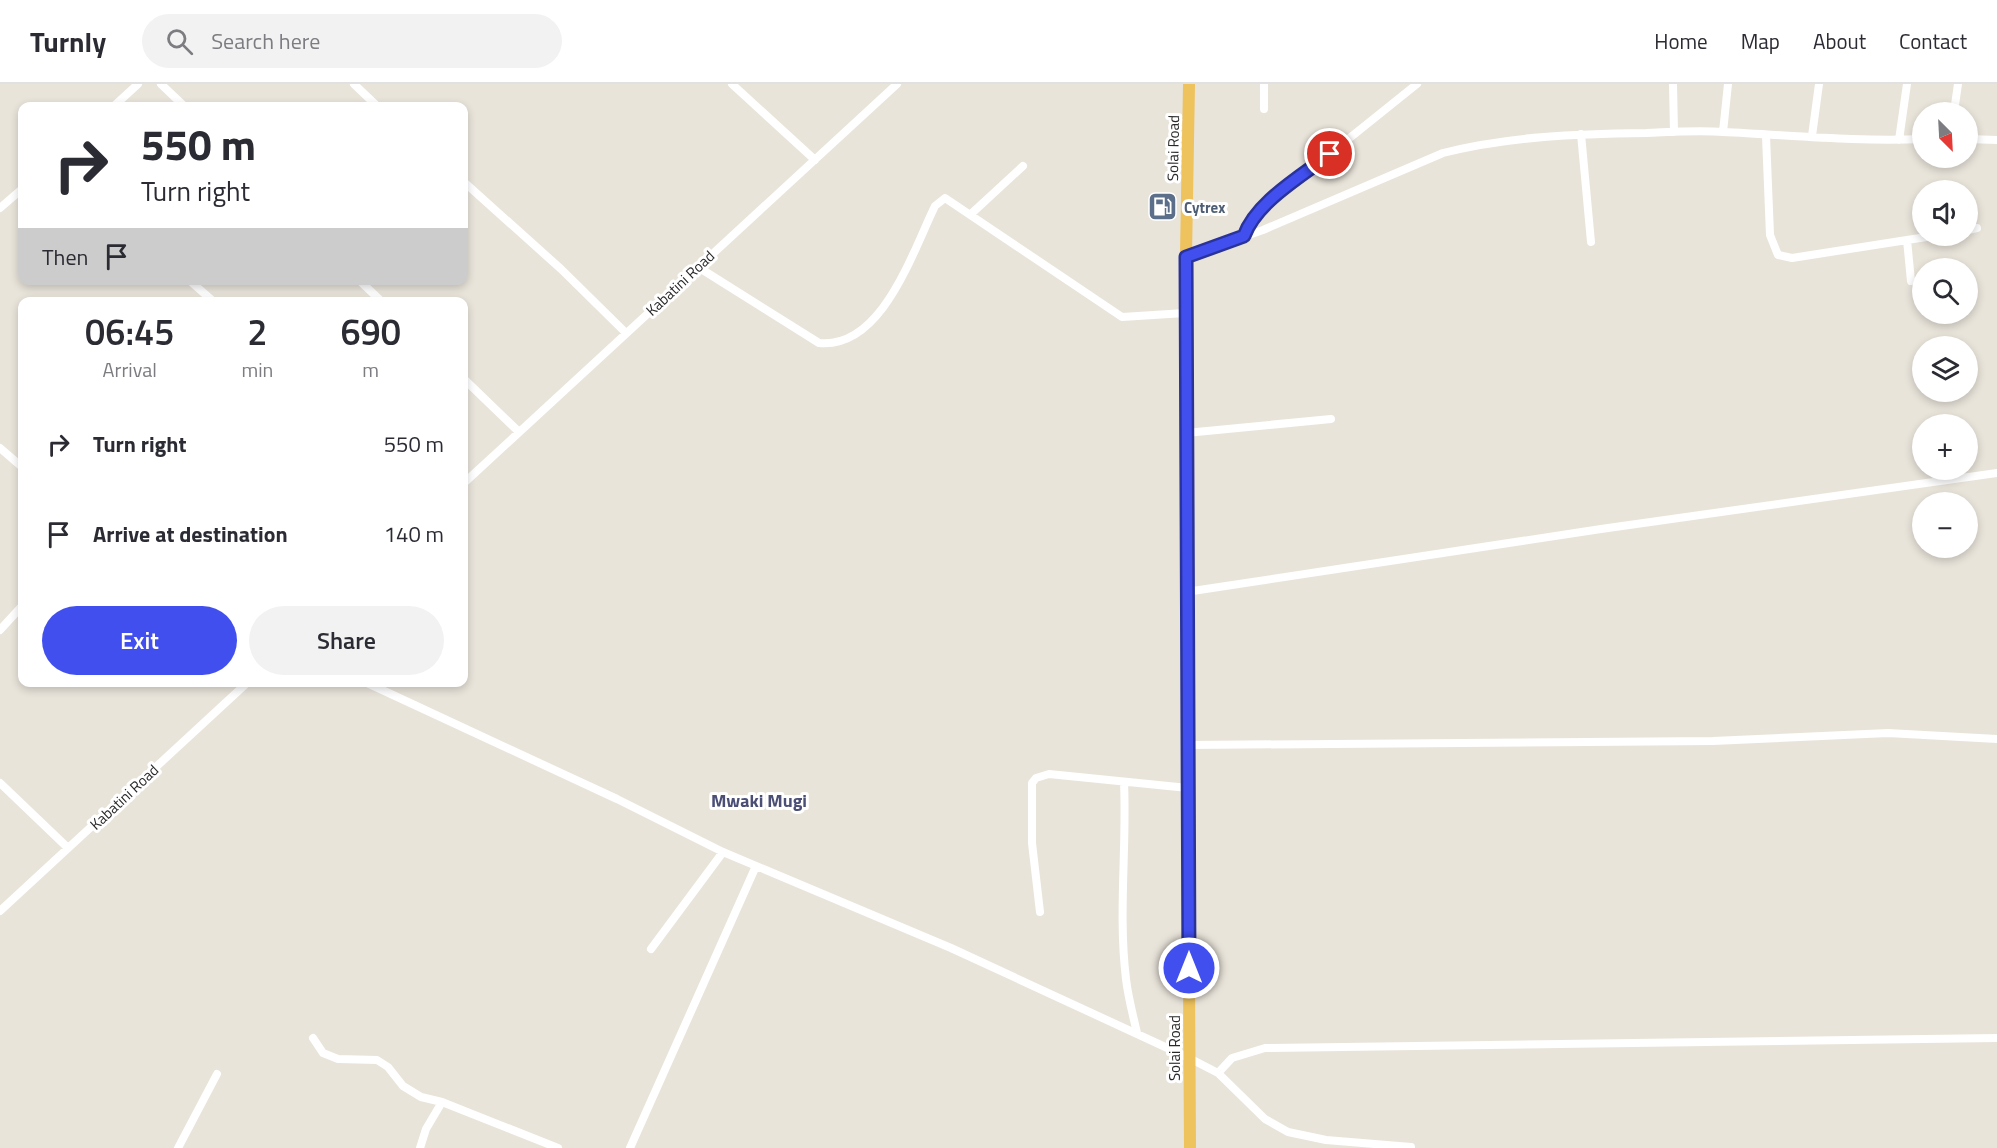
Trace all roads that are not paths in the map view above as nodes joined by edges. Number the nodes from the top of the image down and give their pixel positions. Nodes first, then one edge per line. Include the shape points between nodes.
1 (138, 84) edge
2 (161, 84) edge
3 (354, 84) edge
4 (732, 84) edge
5 (897, 84) edge
6 (1189, 84) edge
7 (1264, 84) edge
8 (1417, 84) edge
9 (1673, 84) edge
10 (1728, 84) edge
11 (1819, 84) edge
12 (1907, 84) edge
13 (1958, 84) edge
14 (118, 102) edge
15 (180, 102) edge
16 (373, 102) edge
17 (1955, 102) edge
18 (1264, 109) dead end
19 (1674, 132) junction
20 (1723, 132) junction
21 (1581, 134) junction
22 (1766, 136) junction
23 (1812, 136) junction
24 (1978, 139) edge
25 (1899, 140) junction
26 (1912, 140) edge
27 (1997, 140) edge
28 (815, 160) junction
29 (1023, 166) dead end
30 (468, 186) edge
31 (18, 192) edge
32 (0, 208) edge
33 (970, 214) junction
34 (1244, 236) junction
35 (1912, 239) edge
36 (1907, 240) junction
37 (1591, 242) dead end
38 (1186, 257) junction
39 (699, 267) junction
40 (1911, 281) dead end
41 (194, 285) edge
42 (364, 285) edge
43 (208, 297) edge
44 (377, 297) edge
45 (1185, 313) junction
46 (626, 333) junction
47 (468, 383) edge
48 (1330, 419) dead end
49 (519, 432) junction
50 (1185, 434) junction
51 (0, 448) edge
52 (18, 463) edge
53 (1997, 473) edge
54 (468, 479) edge
55 (1186, 592) junction
56 (18, 610) edge
57 (0, 630) edge
58 (243, 687) edge
59 (376, 687) edge
60 (1997, 739) edge
61 (1188, 745) junction
62 (1124, 782) junction
63 (0, 783) edge
64 (1188, 788) junction
65 (68, 848) junction
66 (723, 852) junction
67 (756, 866) junction
68 (0, 911) edge
69 (1040, 912) dead end
70 (651, 950) dead end
71 (1137, 1033) junction
72 (313, 1038) dead end
73 (1997, 1038) edge
74 (1189, 1058) junction
75 (1218, 1073) junction
76 (217, 1074) dead end
77 (442, 1102) junction
78 (1411, 1147) edge
79 (178, 1148) edge
80 (420, 1148) edge
81 (558, 1148) edge
82 (630, 1148) edge
83 (1190, 1148) edge

1 - 14 street
2 - 15 street
3 - 16 street
4 - 28 street
5 - 28 street, Kabatini Road
6 - 38 highway, Solai Road
7 - 18 street
8 - 34 street via 1261,209 1250,220
9 - 19 street
10 - 20 street
11 - 23 street
12 - 25 street
13 - 17 street
19 - 20 street
19 - 21 street
20 - 22 street
21 - 34 street via 1443,153
21 - 37 street
22 - 23 street
22 - 36 street via 1770,235 1778,255 1791,258
23 - 25 street
24 - 27 street
25 - 26 street
28 - 39 street, Kabatini Road
29 - 33 street
30 - 46 street
31 - 32 street
33 - 39 street via 951,200 940,200 875,320 854,337 835,345 819,343
33 - 45 street via 1122,318
34 - 38 street
35 - 36 street
36 - 40 street
38 - 45 highway, Solai Road
39 - 46 street, Kabatini Road
41 - 43 street
42 - 44 street
45 - 50 highway, Solai Road
46 - 49 street, Kabatini Road
47 - 49 street
48 - 50 street
49 - 54 street, Kabatini Road
50 - 55 highway, Solai Road
51 - 52 street
53 - 55 street
55 - 61 highway, Solai Road
56 - 57 street
58 - 65 street, Kabatini Road
59 - 66 street
60 - 61 street via 1888,733 1713,741
61 - 64 highway, Solai Road
62 - 64 street
62 - 69 street via 1049,774 1032,783 1032,843
62 - 71 street via 1126,977
63 - 65 street
64 - 74 highway, Solai Road
65 - 68 street, Kabatini Road
66 - 67 street
66 - 70 street
67 - 71 street via 951,948
67 - 82 street
71 - 74 street
72 - 77 street via 323,1053 338,1059 377,1060 420,1097
73 - 75 street via 1265,1048 1232,1058
74 - 75 street
74 - 83 highway, Solai Road
75 - 78 street via 1264,1119 1288,1132 1326,1140
76 - 79 street
77 - 80 street
77 - 81 street

